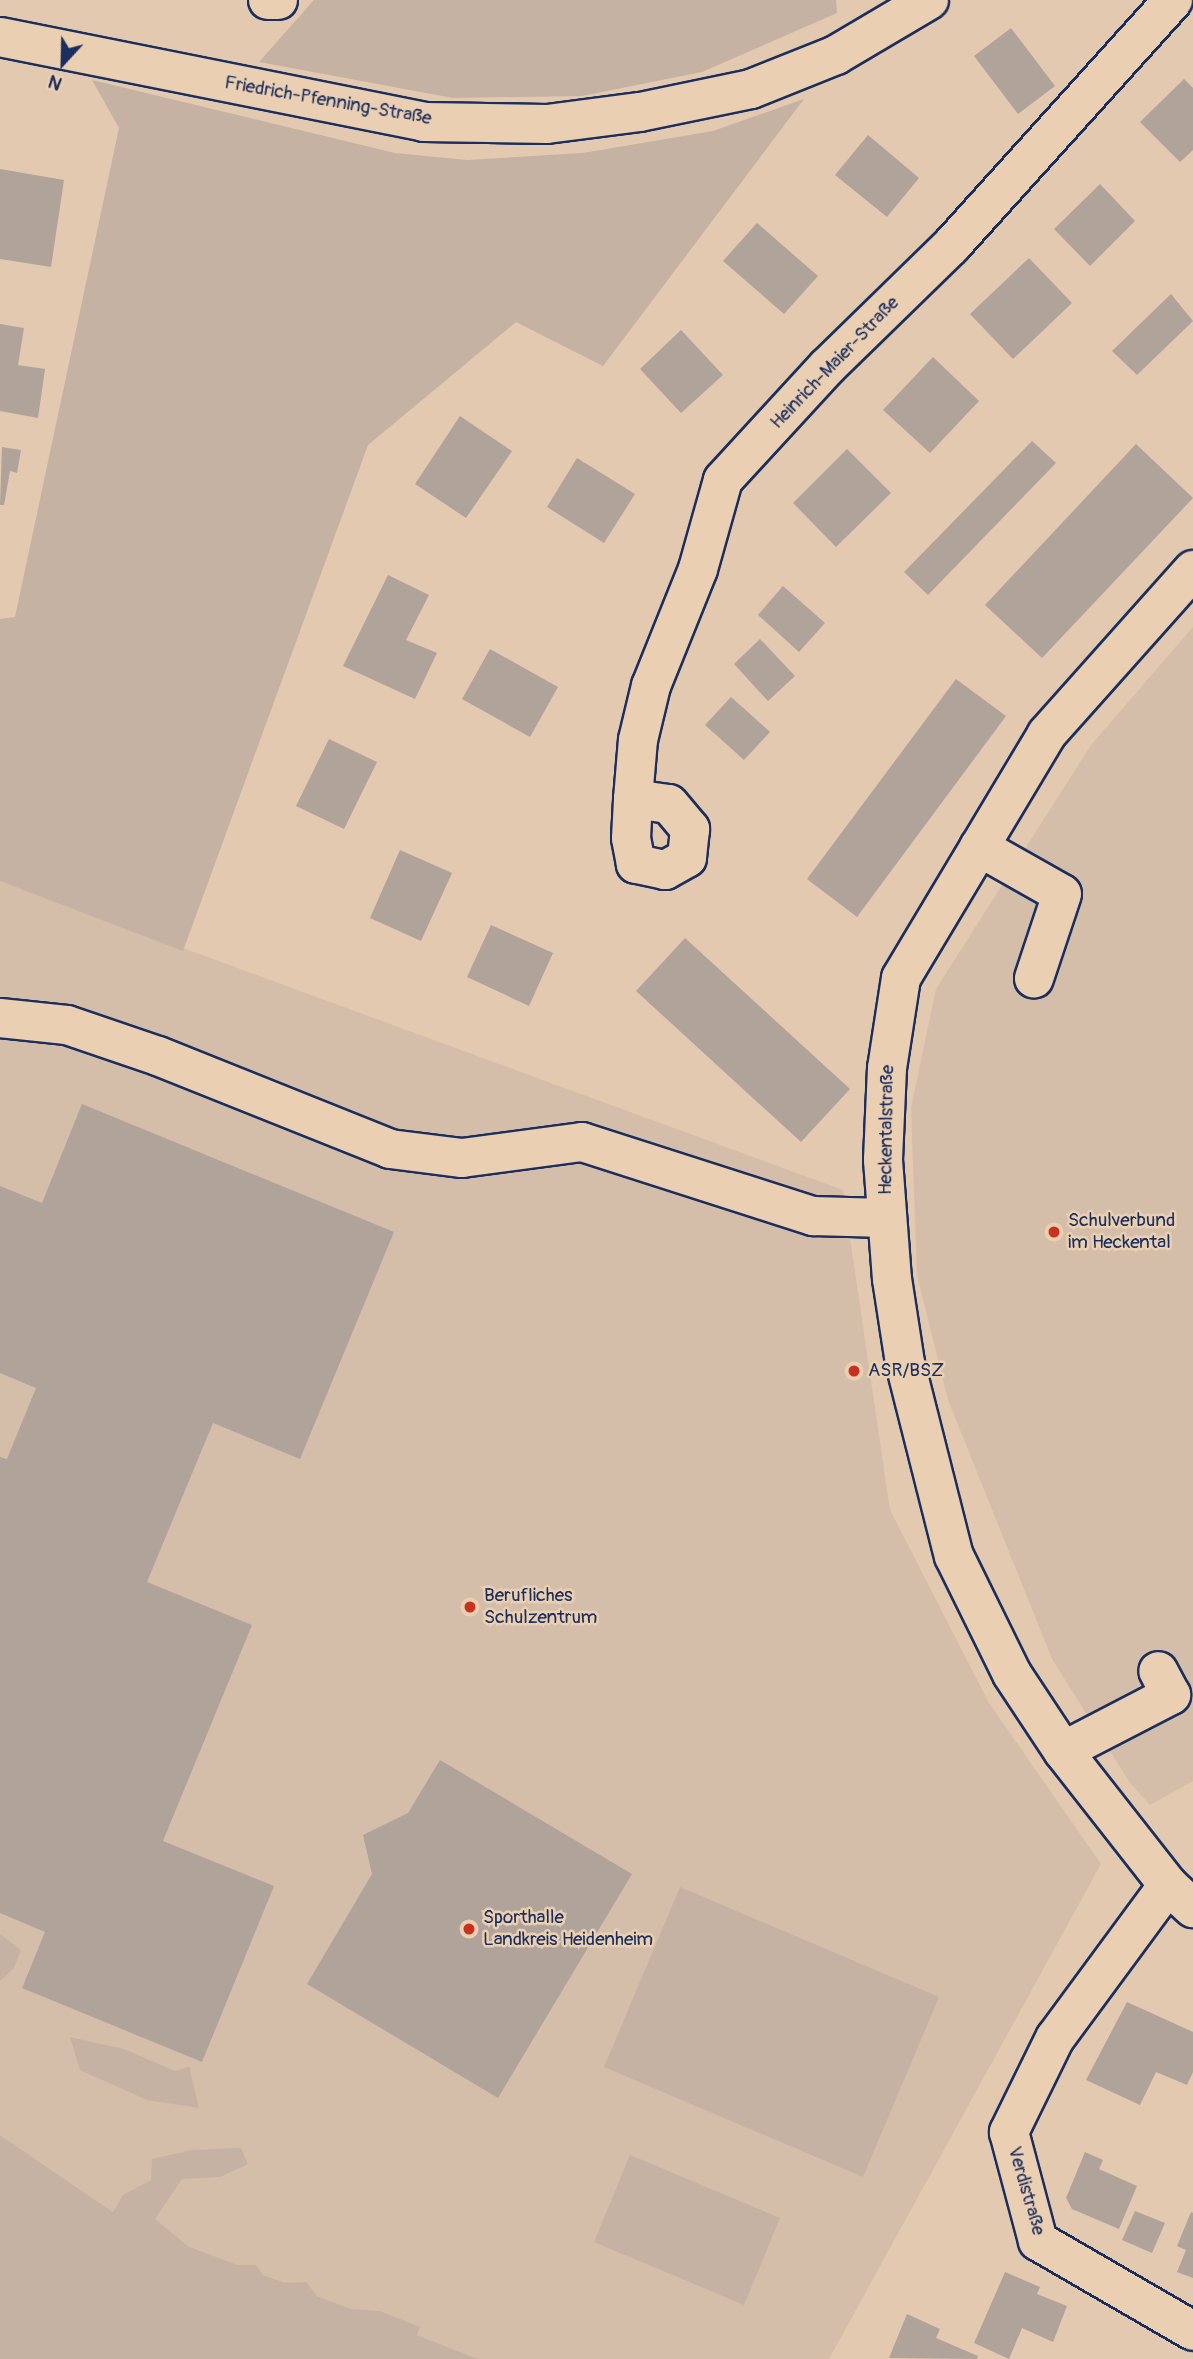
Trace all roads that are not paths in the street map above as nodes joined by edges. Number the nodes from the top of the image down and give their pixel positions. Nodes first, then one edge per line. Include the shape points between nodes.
1 (268, 0) edge
2 (278, 0) edge
3 (929, 0) edge
4 (1173, 0) edge
5 (0, 37) edge
6 (1193, 570) edge
7 (633, 799) dead end
8 (979, 847) junction
9 (1034, 978) dead end
10 (0, 1018) edge
11 (886, 1218) junction
12 (1158, 1671) dead end
13 (1063, 1751) junction
14 (1181, 1896) edge
15 (1193, 2331) edge

1 - 2 street
3 - 5 street, Friedrich-Pfenning-Straße via 836,55 751,89 640,113 547,124 424,122
4 - 7 street, Heinrich-Maier-Straße via 951,246 828,366 723,480 698,569 651,685 638,740
6 - 8 street, Heckentalstraße via 1047,734
8 - 9 street via 1062,894
8 - 11 street, Heckentalstraße via 901,978 887,1068
10 - 11 street via 67,1026 106,1039 390,1149 462,1158 582,1142 813,1216
11 - 13 street, Heckentalstraße via 905,1363 954,1556 1012,1674
12 - 13 street via 1171,1695
13 - 14 street, Verdistraße
14 - 15 street, Verdistraße via 1055,2038 1009,2132 1038,2241

